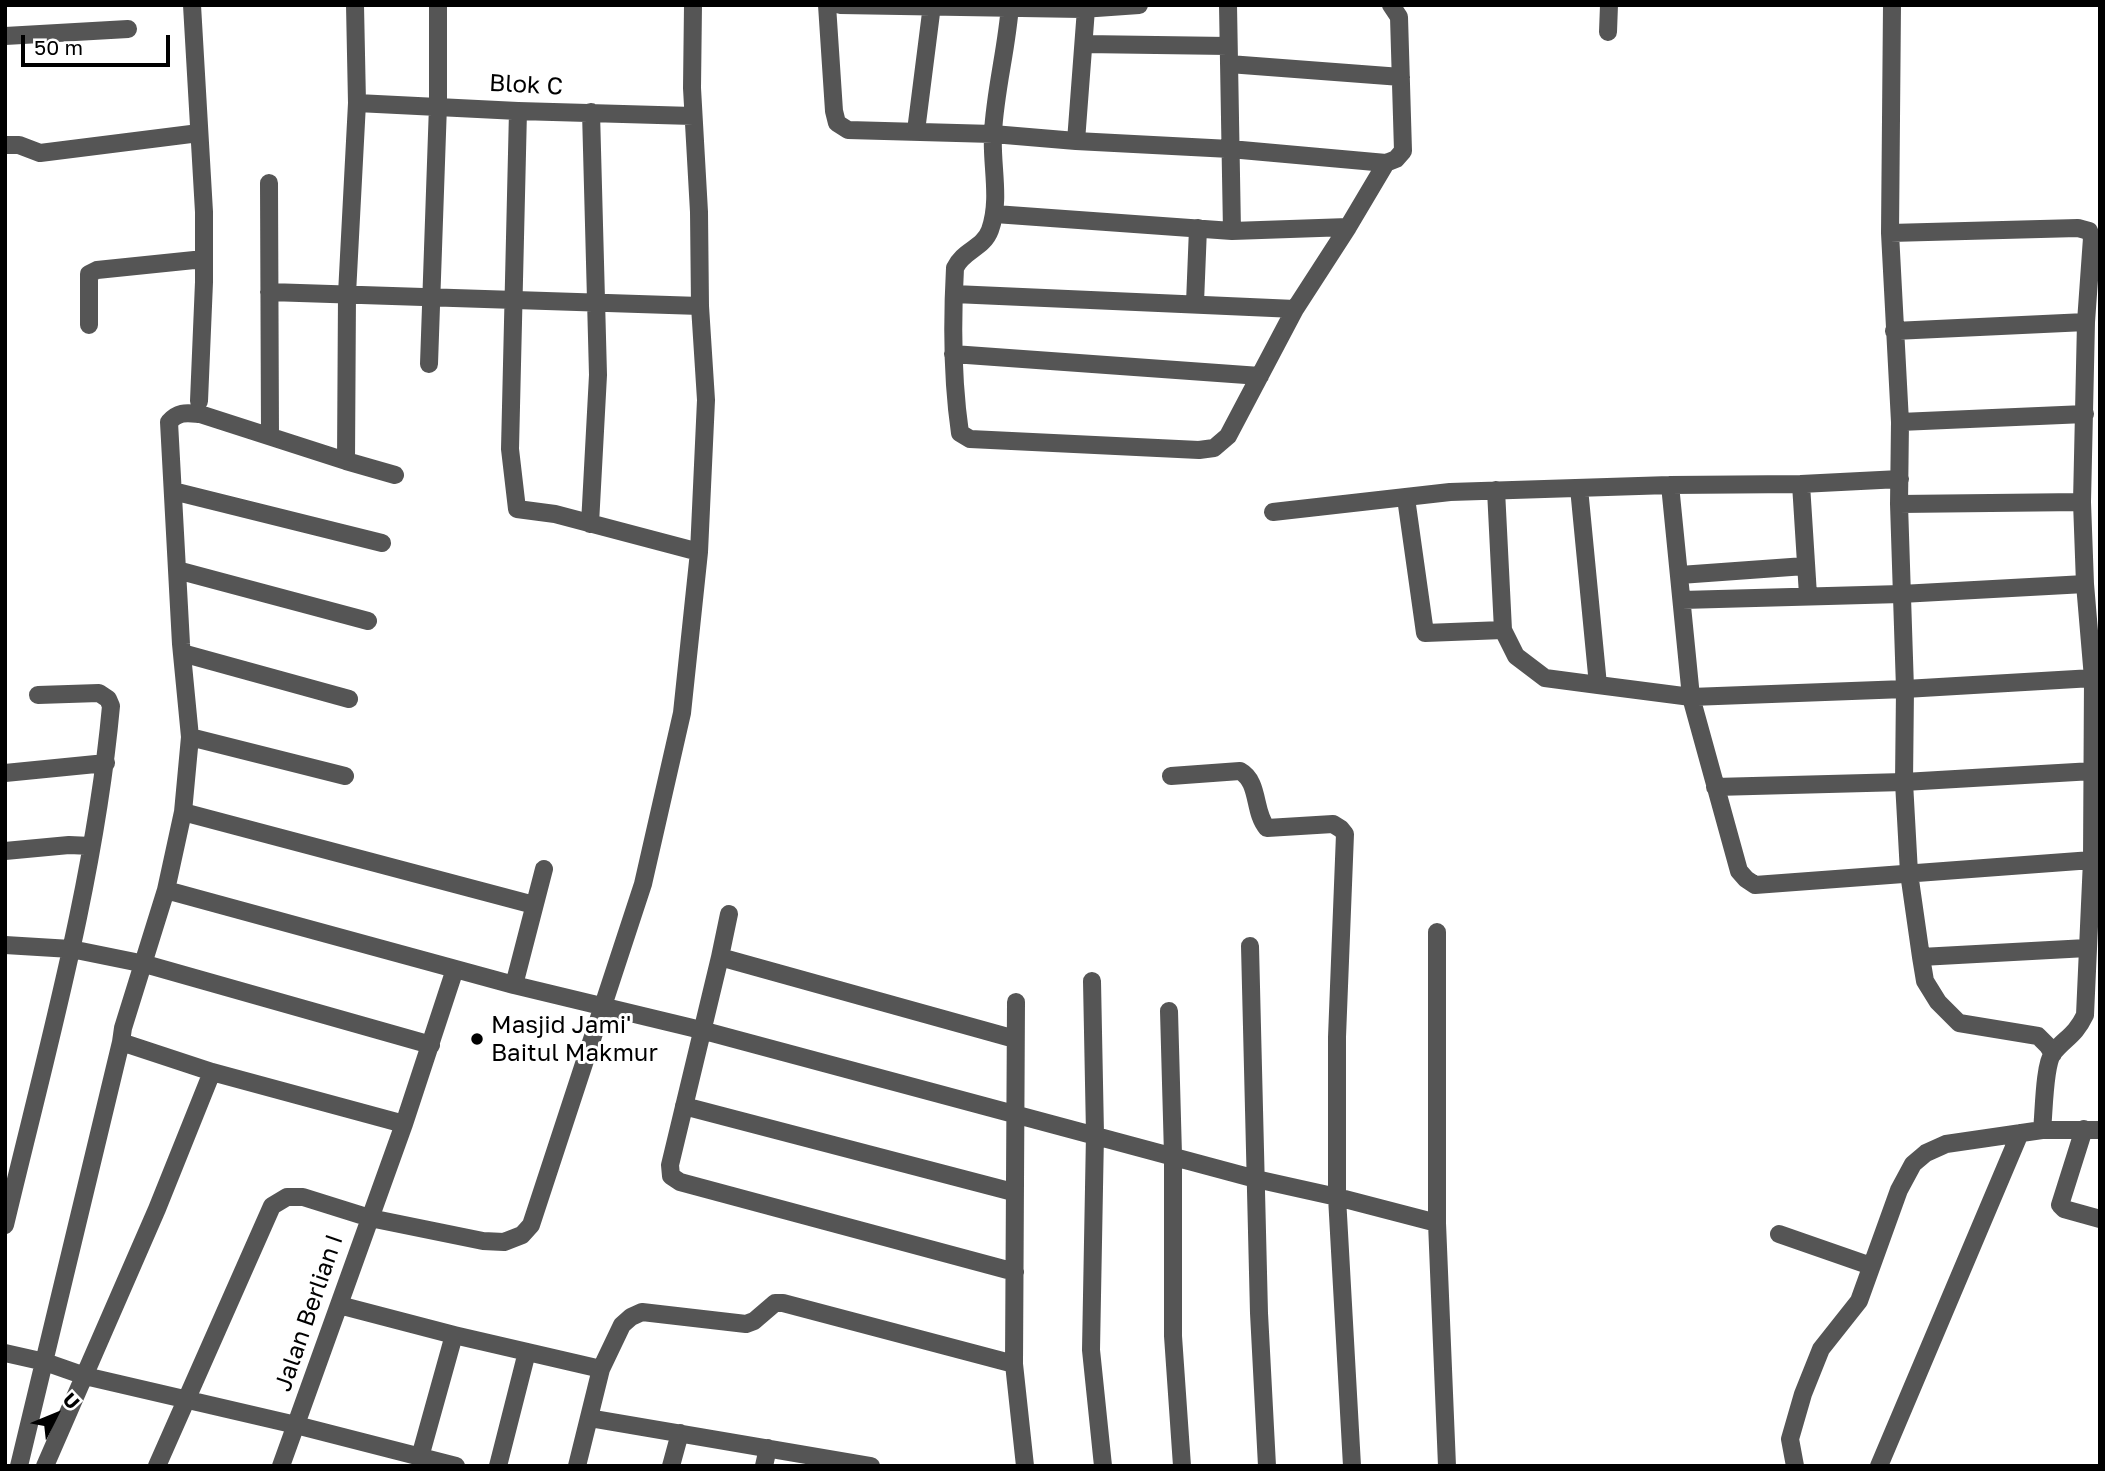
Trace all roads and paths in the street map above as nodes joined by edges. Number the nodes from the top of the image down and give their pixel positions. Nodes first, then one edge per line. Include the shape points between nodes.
1 (192, 5) edge
2 (355, 5) edge
3 (438, 5) edge
4 (693, 5) edge
5 (827, 5) edge
6 (840, 5) edge
7 (1139, 5) edge
8 (1228, 5) edge
9 (1391, 5) edge
10 (1609, 5) edge
11 (1892, 5) edge
12 (932, 6) edge
13 (1010, 6) edge
14 (1083, 8) edge
15 (128, 29) dead end
16 (1608, 32) dead end
17 (5, 36) edge
18 (1084, 44) junction
19 (1228, 55) junction
20 (1401, 77) junction
21 (357, 103) junction
22 (438, 105) junction
23 (517, 111) junction
24 (591, 112) junction
25 (693, 116) junction
26 (916, 131) junction
27 (199, 133) junction
28 (993, 134) junction
29 (1076, 141) junction
30 (5, 145) edge
31 (1230, 149) junction
32 (1386, 163) junction
33 (270, 183) dead end
34 (995, 215) junction
35 (1349, 227) junction
36 (1198, 228) junction
37 (1232, 231) junction
38 (1890, 233) junction
39 (204, 259) junction
40 (269, 292) junction
41 (347, 294) junction
42 (954, 294) junction
43 (431, 297) junction
44 (514, 298) junction
45 (596, 302) junction
46 (1195, 303) junction
47 (699, 306) junction
48 (1294, 309) junction
49 (2086, 322) junction
50 (89, 325) dead end
51 (1894, 331) junction
52 (953, 355) junction
53 (429, 364) dead end
54 (1260, 376) junction
55 (199, 401) dead end
56 (2085, 414) junction
57 (1900, 422) junction
58 (270, 436) junction
59 (346, 461) junction
60 (395, 475) dead end
61 (1900, 479) junction
62 (1801, 484) junction
63 (1670, 485) junction
64 (1578, 488) junction
65 (1496, 490) junction
66 (173, 491) junction
67 (1406, 498) junction
68 (2082, 502) junction
69 (1899, 504) junction
70 (1273, 512) dead end
71 (590, 524) junction
72 (382, 543) dead end
73 (699, 552) junction
74 (1805, 566) junction
75 (177, 570) junction
76 (1680, 575) junction
77 (2085, 584) junction
78 (1902, 594) junction
79 (1808, 595) junction
80 (1682, 600) junction
81 (368, 621) dead end
82 (1503, 629) junction
83 (181, 653) junction
84 (2093, 678) junction
85 (1598, 685) junction
86 (1905, 689) junction
87 (38, 695) dead end
88 (1691, 697) junction
89 (349, 699) dead end
90 (190, 737) junction
91 (106, 763) junction
92 (2093, 771) junction
93 (5, 773) edge
94 (345, 776) dead end
95 (1171, 776) dead end
96 (1903, 782) junction
97 (1715, 787) junction
98 (183, 813) junction
99 (91, 846) junction
100 (5, 851) edge
101 (2092, 860) junction
102 (544, 869) dead end
103 (1909, 873) junction
104 (166, 890) junction
105 (534, 905) junction
106 (729, 914) dead end
107 (1437, 932) dead end
108 (5, 945) edge
109 (1250, 946) dead end
110 (2087, 948) junction
111 (71, 949) junction
112 (720, 957) junction
113 (1921, 957) junction
114 (145, 964) junction
115 (455, 969) junction
116 (1092, 981) dead end
117 (514, 985) junction
118 (1016, 1002) dead end
119 (603, 1007) junction
120 (1169, 1011) dead end
121 (701, 1030) junction
122 (1015, 1039) junction
123 (121, 1042) junction
124 (431, 1045) junction
125 (2053, 1054) junction
126 (212, 1072) junction
127 (684, 1106) junction
128 (1017, 1113) junction
129 (404, 1124) junction
130 (2042, 1126) junction
131 (2092, 1130) edge
132 (2020, 1133) junction
133 (1095, 1135) junction
134 (1172, 1155) junction
135 (1256, 1179) junction
136 (1013, 1192) junction
137 (1337, 1196) junction
138 (370, 1218) junction
139 (2100, 1219) edge
140 (1437, 1223) junction
141 (5, 1225) edge
142 (1779, 1234) dead end
143 (1871, 1266) junction
144 (1014, 1272) junction
145 (339, 1305) junction
146 (454, 1335) junction
147 (527, 1352) junction
148 (5, 1353) edge
149 (44, 1362) junction
150 (1014, 1364) junction
151 (601, 1369) junction
152 (85, 1376) junction
153 (186, 1400) junction
154 (589, 1418) junction
155 (296, 1425) junction
156 (680, 1433) junction
157 (420, 1457) junction
158 (766, 1457) edge
159 (803, 1460) edge
160 (19, 1466) edge
161 (45, 1466) edge
162 (157, 1466) edge
163 (281, 1466) edge
164 (456, 1466) edge
165 (498, 1466) edge
166 (577, 1466) edge
167 (671, 1466) edge
168 (871, 1466) edge
169 (1025, 1466) edge
170 (1103, 1466) edge
171 (1182, 1466) edge
172 (1267, 1466) edge
173 (1352, 1466) edge
174 (1447, 1466) edge
175 (1795, 1466) edge
176 (1879, 1466) edge

1 - 27 street
2 - 21 street
3 - 22 street
4 - 25 street
5 - 26 street via 837,123 848,130
6 - 12 street
7 - 14 street
8 - 19 street
9 - 20 street via 1399,17
10 - 16 street
11 - 38 street
12 - 13 street
12 - 26 street
13 - 14 street
13 - 28 street
14 - 18 street
15 - 17 street
18 - 19 street
18 - 29 street
19 - 20 street
19 - 31 street
20 - 32 street via 1403,150
21 - 22 street, Blok C
21 - 41 street
22 - 23 street, Blok C
22 - 43 street
23 - 24 street, Blok C
23 - 44 street
24 - 25 street, Blok C
24 - 45 street
25 - 47 street
26 - 28 street
27 - 30 street via 40,153
27 - 39 street
28 - 29 street
28 - 34 street
29 - 31 street
31 - 32 street
31 - 37 street
32 - 35 street
33 - 40 street
34 - 36 street
34 - 42 street via 981,245 959,258
35 - 37 street
35 - 48 street
36 - 37 street
36 - 46 street
38 - 49 street via 2085,229 2092,238
38 - 51 street
39 - 50 street via 89,274
39 - 55 street
40 - 41 street
40 - 58 street
41 - 43 street
41 - 59 street
42 - 46 street
42 - 52 street
43 - 44 street
43 - 53 street
44 - 45 street
44 - 71 street via 510,449 517,509
45 - 47 street
45 - 71 street via 598,375
46 - 48 street
47 - 73 street via 706,400
48 - 54 street
49 - 51 street
49 - 56 street
51 - 57 street
52 - 54 street
52 - 54 street via 960,433 970,439 1213,448 1228,436
56 - 57 street
56 - 68 street
57 - 61 street
58 - 59 street
58 - 66 street via 200,414 176,415 169,422
59 - 60 street
61 - 62 street
61 - 69 street
62 - 63 street
62 - 74 street
63 - 64 street
63 - 76 street
64 - 65 street
64 - 85 street
65 - 67 street
65 - 82 street
66 - 72 street
66 - 75 street
67 - 70 street
67 - 82 street via 1425,632
68 - 69 street
68 - 77 street
69 - 78 street
71 - 73 street
73 - 119 street via 682,713 643,884
74 - 76 street
74 - 79 street
75 - 81 street
75 - 83 street
76 - 80 street
77 - 78 street
77 - 84 street
78 - 79 street
78 - 86 street
79 - 80 street
80 - 88 street
82 - 85 street via 1516,656 1545,678
83 - 89 street
83 - 90 street
84 - 86 street
84 - 92 street
85 - 88 street
86 - 88 street
86 - 96 street
87 - 91 street via 99,693 108,699
88 - 97 street
90 - 94 street
90 - 98 street
91 - 93 street
91 - 99 street
92 - 96 street
92 - 101 street
95 - 137 street via 1240,771 1252,783 1261,821 1268,828 1333,824 1345,834 1337,1037
96 - 97 street
96 - 103 street
97 - 103 street via 1739,871 1755,885
98 - 104 street
98 - 105 street
99 - 100 street
99 - 111 street
101 - 103 street
101 - 110 street
102 - 105 street
103 - 113 street
104 - 114 street
104 - 115 street
105 - 117 street
106 - 112 street
107 - 140 street
108 - 111 street
109 - 135 street
110 - 113 street
110 - 125 street via 2085,1015 2078,1030
111 - 114 street
111 - 141 street
112 - 121 street
112 - 122 street
113 - 125 street via 1925,981 1959,1023 2038,1036
114 - 123 street
114 - 124 street
115 - 117 street
115 - 124 street, Jalan Berlian I
116 - 133 street
117 - 119 street
118 - 122 street
119 - 121 street
119 - 138 street via 531,1225 522,1235 504,1242 484,1241
120 - 134 street
121 - 127 street
121 - 128 street
122 - 128 street
123 - 126 street
123 - 149 street
124 - 129 street, Jalan Berlian I
125 - 130 street via 2047,1065
126 - 129 street
126 - 152 street
127 - 136 street
127 - 144 street via 670,1165 671,1176 680,1182
128 - 133 street
128 - 136 street
129 - 138 street, Jalan Berlian I
130 - 131 street
130 - 132 street
131 - 139 street via 2059,1202 2064,1209
132 - 143 street via 1946,1144 1913,1164
132 - 176 street
133 - 134 street
133 - 170 street via 1091,1350
134 - 135 street
134 - 171 street via 1172,1336
135 - 137 street
135 - 172 street
136 - 144 street
137 - 140 street
137 - 173 street
138 - 145 street, Jalan Berlian I
138 - 153 street via 303,1197 287,1197 272,1206
140 - 174 street
142 - 143 street
143 - 175 street via 1859,1301 1821,1349 1803,1394 1790,1439
144 - 150 street
145 - 146 street
145 - 155 street, Jalan Berlian I
146 - 147 street
146 - 157 street
147 - 151 street
147 - 165 street
148 - 149 street
149 - 152 street
149 - 160 street
150 - 151 street via 775,1303 746,1324 642,1312 622,1325
150 - 169 street
151 - 154 street
152 - 153 street
152 - 161 street
153 - 155 street
153 - 162 street
154 - 156 street
154 - 166 street
155 - 157 street
155 - 163 street, Jalan Berlian I
156 - 158 street
156 - 167 street
157 - 164 street
158 - 159 street
159 - 168 street

